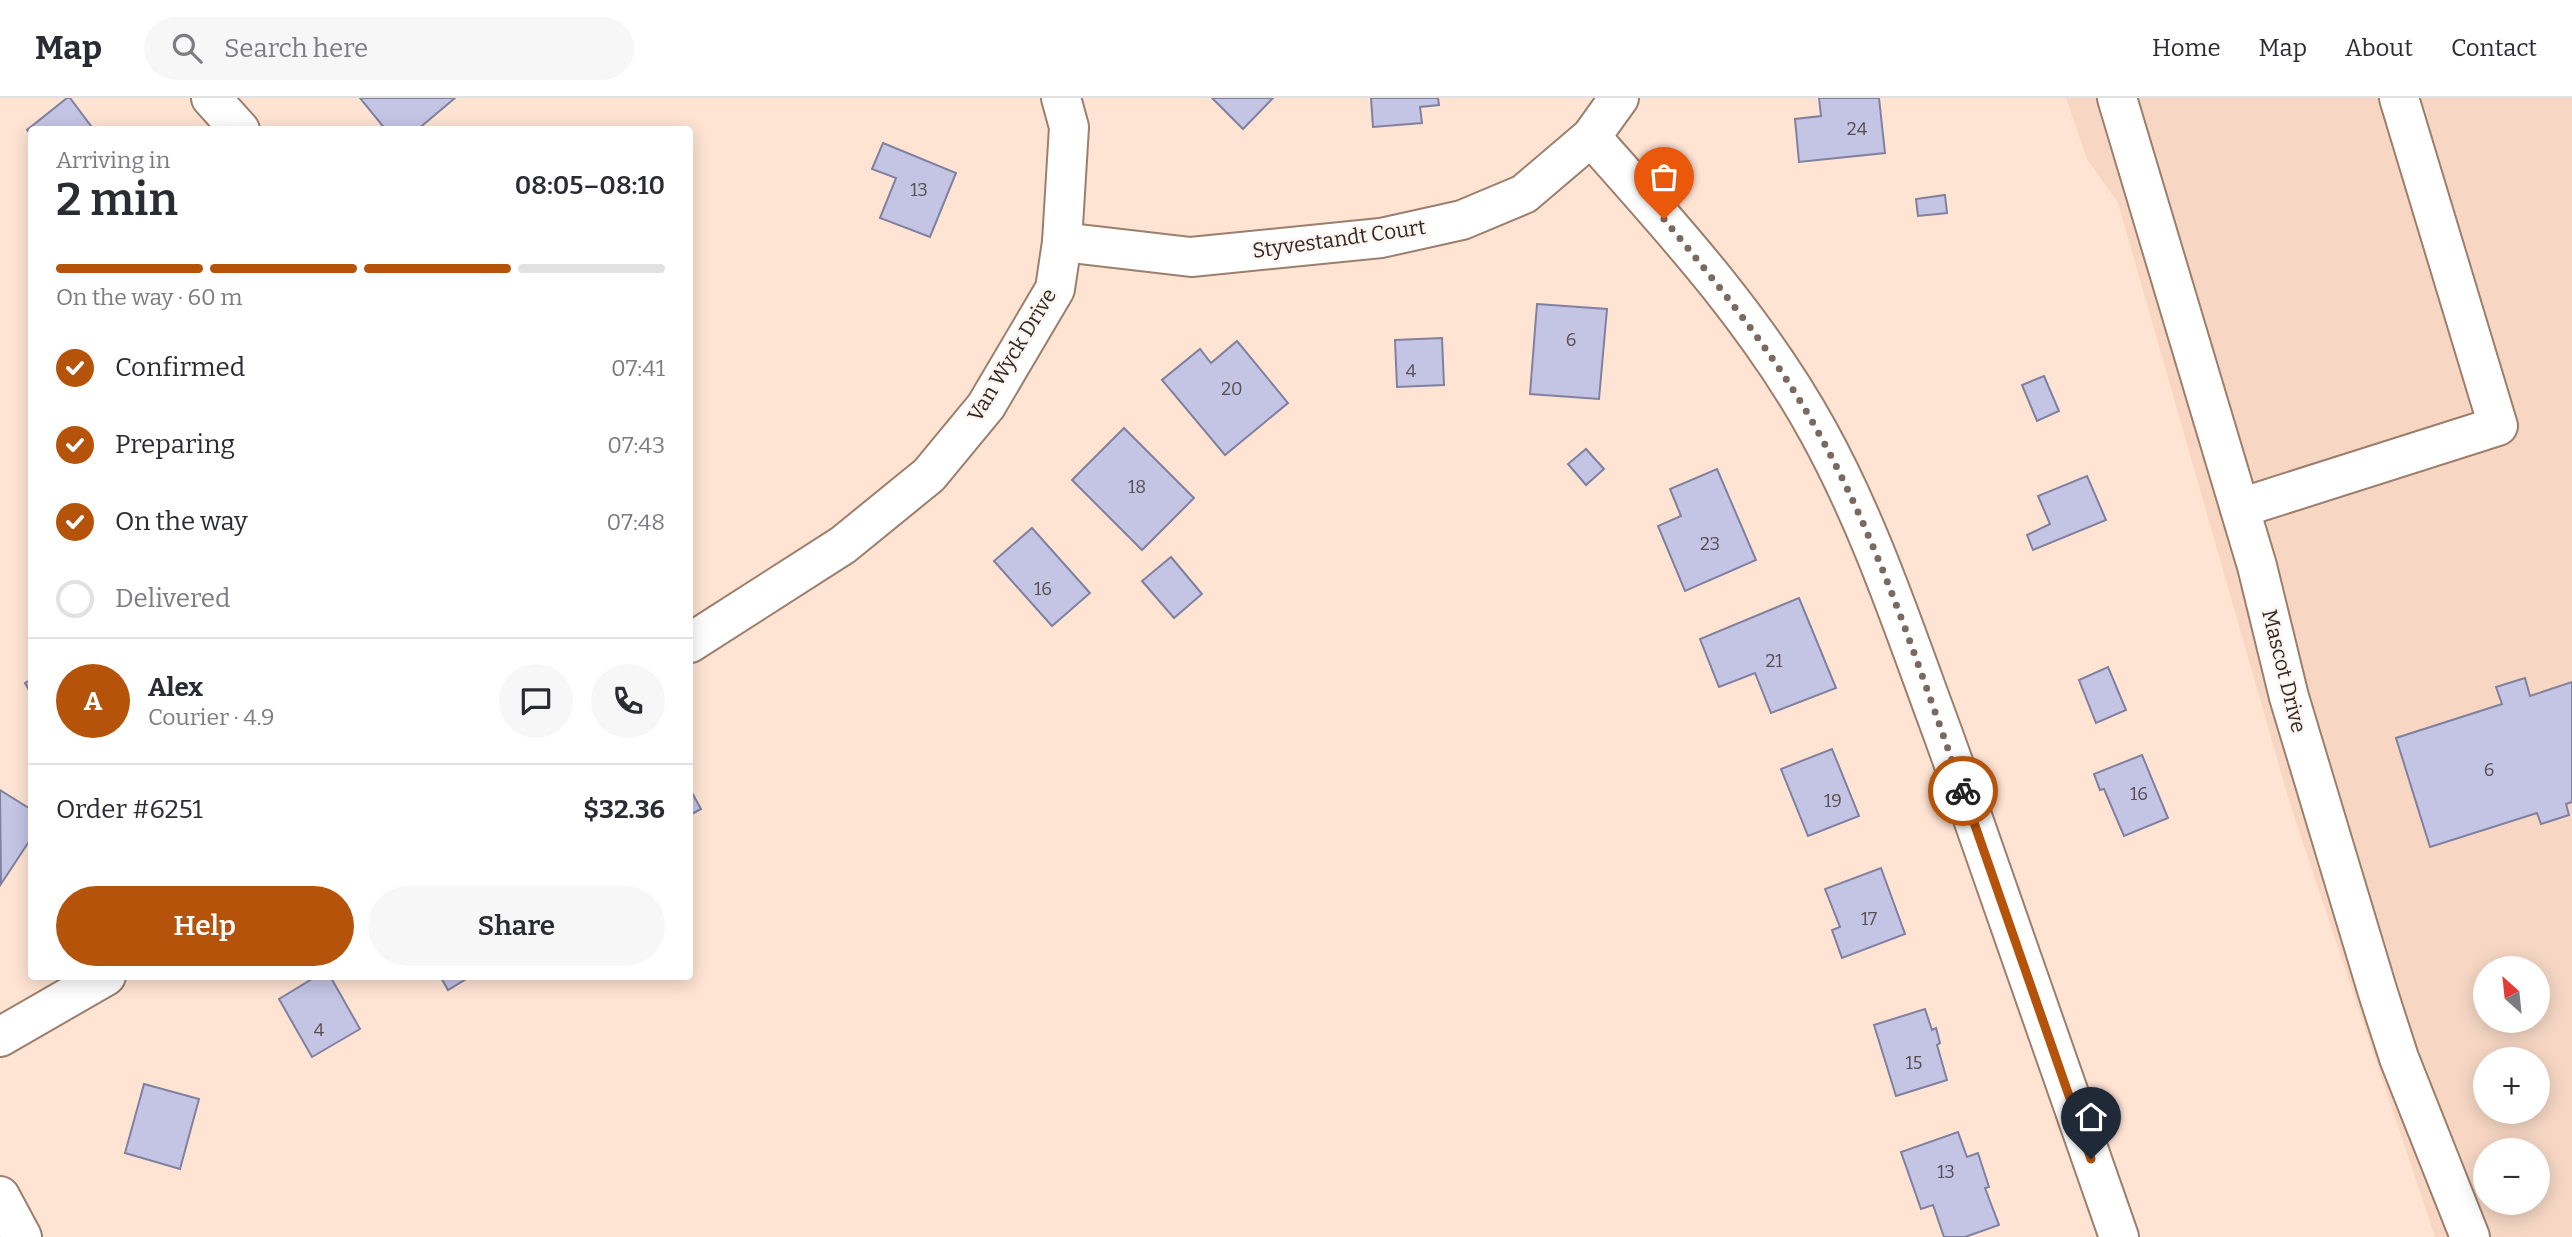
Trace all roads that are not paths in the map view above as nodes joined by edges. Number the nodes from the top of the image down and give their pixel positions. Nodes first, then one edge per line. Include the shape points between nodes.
1 (211, 98) edge
2 (1061, 98) edge
3 (1619, 98) edge
4 (2117, 98) edge
5 (2399, 98) edge
6 (236, 126) edge
7 (1591, 138) junction
8 (1062, 242) junction
9 (2240, 509) junction
10 (693, 641) edge
11 (99, 980) edge
12 (0, 1037) edge
13 (0, 1196) edge
14 (22, 1237) edge
15 (2119, 1237) edge
16 (2470, 1237) edge

1 - 6 street
2 - 8 street, Van Wyck Drive via 1069,127
3 - 7 street, Styvestandt Court
4 - 9 street, Mascot Drive
5 - 9 street via 2497,426
7 - 8 street, Styvestandt Court via 1524,194 1462,220 1381,238 1191,257
7 - 15 street via 1664,219 1747,323 1817,429 1847,488 1944,738
8 - 10 street, Van Wyck Drive via 1055,289 986,406 929,475 843,545
9 - 16 street, Mascot Drive via 2289,697 2378,993
11 - 12 street
13 - 14 street

